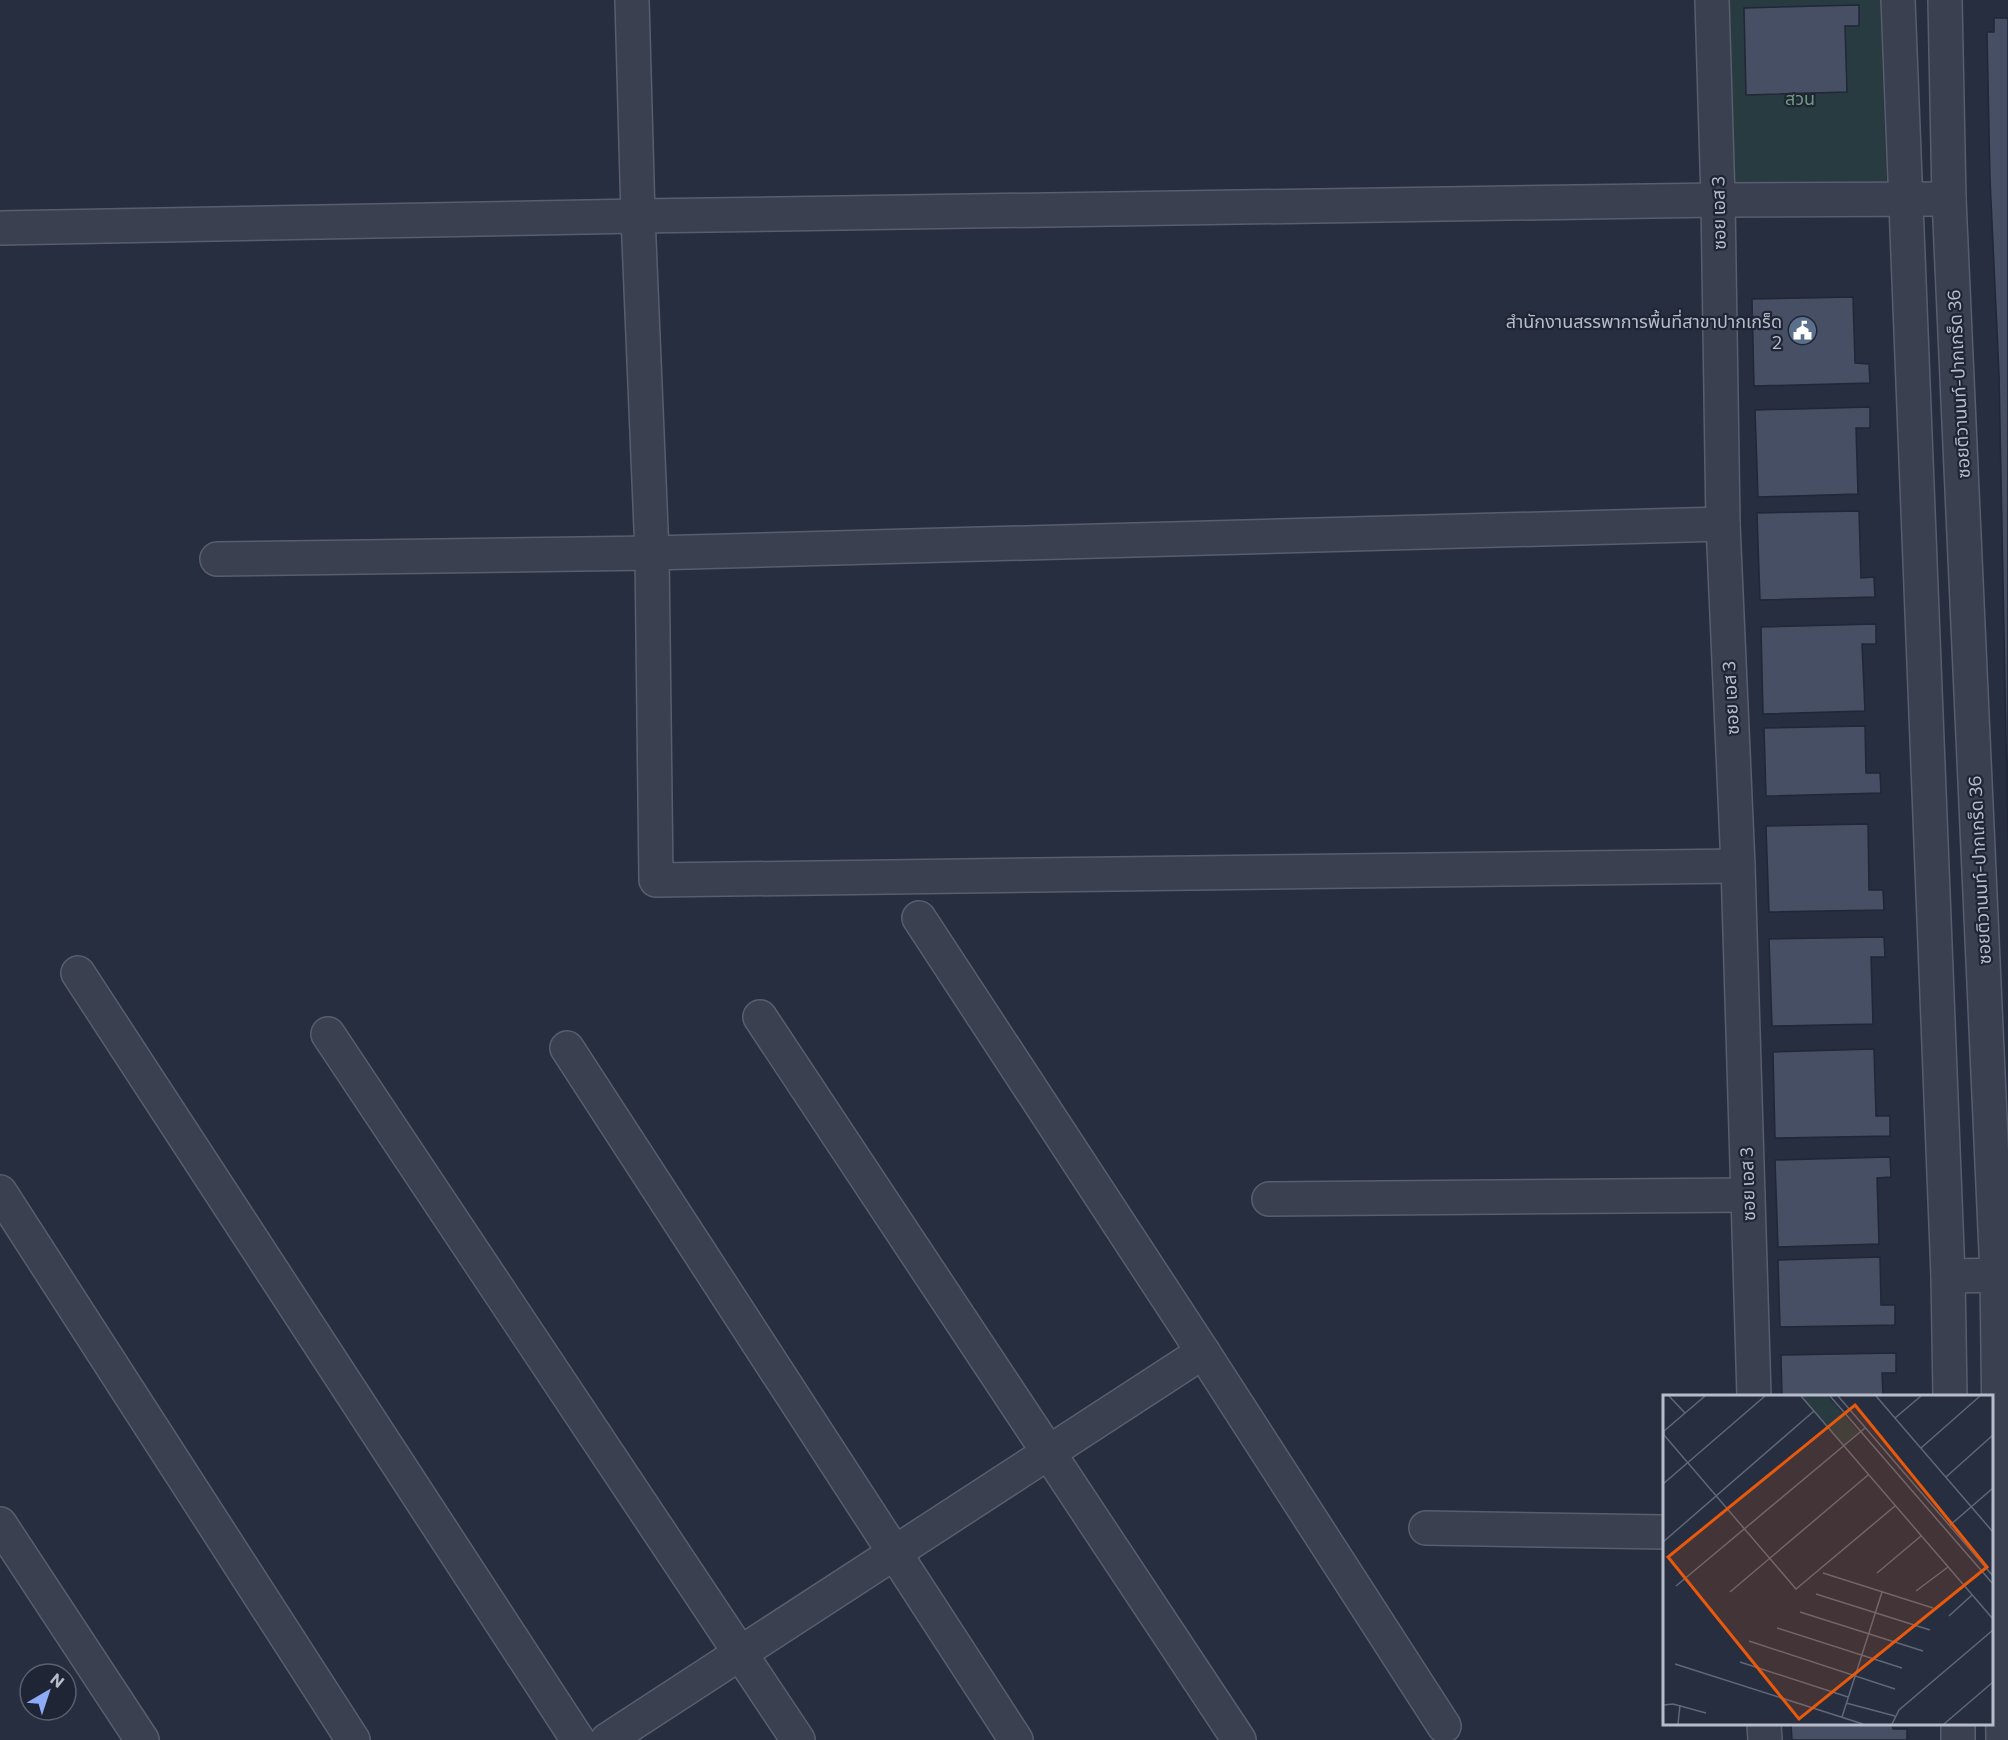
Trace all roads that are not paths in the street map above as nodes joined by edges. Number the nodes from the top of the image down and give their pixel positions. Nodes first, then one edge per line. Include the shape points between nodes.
1 (632, 0) edge
2 (1713, 0) edge
3 (1898, 0) edge
4 (1945, 0) edge
5 (1905, 199) junction
6 (1718, 200) junction
7 (1949, 200) junction
8 (638, 216) junction
9 (0, 228) edge
10 (1723, 524) junction
11 (652, 553) junction
12 (217, 559) dead end
13 (1738, 866) junction
14 (919, 918) dead end
15 (78, 973) dead end
16 (760, 1017) dead end
17 (328, 1034) dead end
18 (567, 1048) dead end
19 (0, 1192) edge
20 (1748, 1195) junction
21 (1269, 1199) dead end
22 (2002, 1275) edge
23 (1948, 1276) junction
24 (1203, 1352) junction
25 (1754, 1395) edge
26 (1950, 1395) edge
27 (1048, 1453) junction
28 (0, 1524) edge
29 (1426, 1528) dead end
30 (1663, 1532) edge
31 (895, 1553) junction
32 (741, 1653) junction
33 (1764, 1725) edge
34 (1444, 1726) dead end
35 (141, 1740) edge
36 (353, 1740) edge
37 (578, 1740) edge
38 (607, 1740) edge
39 (798, 1740) edge
40 (1016, 1740) edge
41 (1239, 1740) edge
42 (1765, 1740) edge
43 (2003, 1740) edge

1 - 8 street
2 - 6 street, ซอย เอส 3
3 - 5 street
4 - 7 street, ซอยติวานนท์-ปากเกร็ด 36
5 - 6 street
5 - 7 street
5 - 23 street
6 - 8 street
6 - 10 street, ซอย เอส 3
7 - 22 street, ซอยติวานนท์-ปากเกร็ด 36
8 - 9 street
8 - 11 street
10 - 11 street
10 - 13 street, ซอย เอส 3
11 - 12 street
11 - 13 street via 656,880
13 - 20 street, ซอย เอส 3
14 - 24 street
15 - 37 street
16 - 27 street
17 - 32 street
18 - 31 street
19 - 36 street
20 - 21 street
20 - 25 street, ซอย เอส 3
22 - 23 street
22 - 43 street, ซอยติวานนท์-ปากเกร็ด 36
23 - 26 street
24 - 27 street
24 - 34 street
27 - 31 street
27 - 41 street
28 - 35 street
29 - 30 street
31 - 32 street
31 - 40 street
32 - 38 street
32 - 39 street
33 - 42 street

